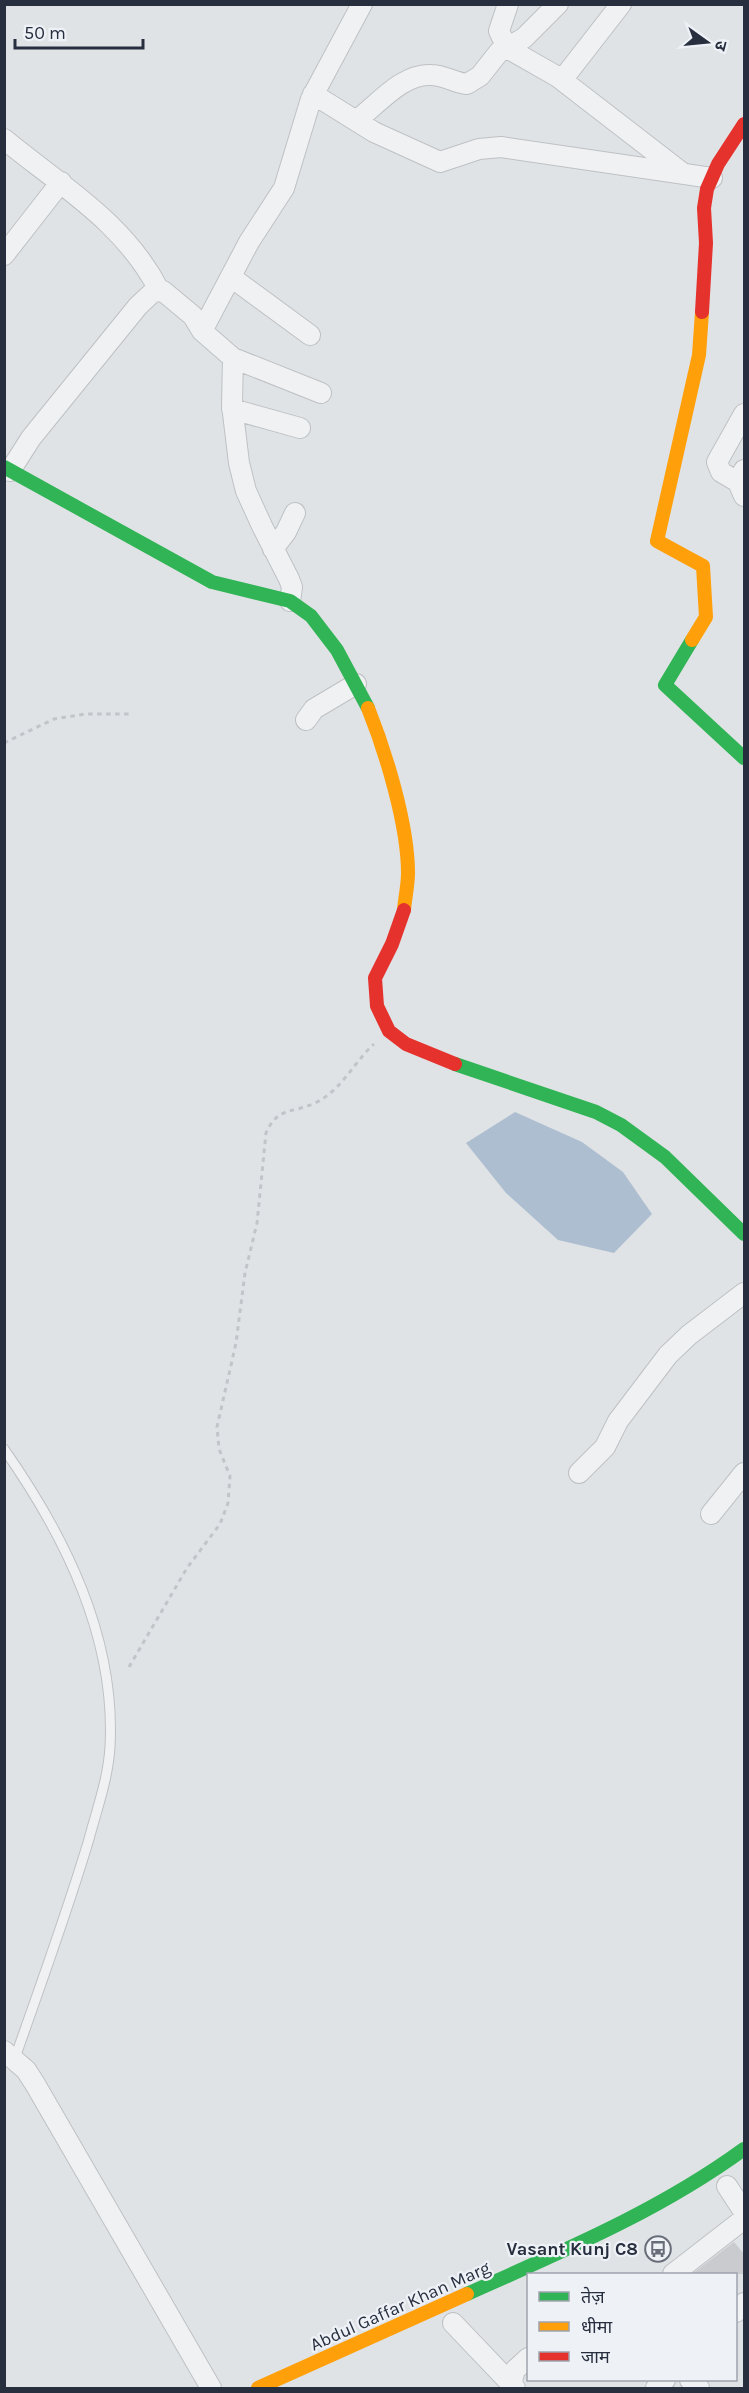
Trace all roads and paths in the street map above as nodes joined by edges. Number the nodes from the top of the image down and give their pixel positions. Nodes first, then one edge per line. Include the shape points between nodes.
1 (362, 4) edge
2 (508, 4) edge
3 (558, 4) edge
4 (621, 4) edge
5 (507, 48) junction
6 (562, 80) junction
7 (313, 94) junction
8 (357, 120) junction
9 (744, 123) edge
10 (9, 150) edge
11 (683, 174) junction
12 (712, 178) junction
13 (61, 182) junction
14 (4, 255) edge
15 (231, 277) junction
16 (159, 290) junction
17 (202, 332) junction
18 (310, 335) dead end
19 (232, 358) junction
20 (321, 393) dead end
21 (232, 409) junction
22 (744, 414) edge
23 (300, 428) dead end
24 (7, 469) edge
25 (742, 483) edge
26 (294, 513) dead end
27 (273, 549) junction
28 (290, 601) junction
29 (356, 684) junction
30 (132, 714) dead end
31 (306, 720) dead end
32 (4, 743) edge
33 (744, 758) edge
34 (388, 1031) junction
35 (744, 1234) edge
36 (744, 1293) edge
37 (4, 1449) edge
38 (579, 1473) dead end
39 (744, 1473) edge
40 (711, 1514) dead end
41 (129, 1667) dead end
42 (10, 2055) edge
43 (744, 2149) edge
44 (726, 2186) dead end
45 (744, 2212) edge
46 (744, 2219) edge
47 (674, 2273) edge
48 (455, 2325) dead end
49 (527, 2359) edge
50 (513, 2386) edge
51 (211, 2388) edge
52 (258, 2388) edge

1 - 7 street
2 - 5 street via 499,30
3 - 5 street via 534,30
4 - 6 street
5 - 6 street
5 - 8 street via 474,81 467,84 432,75 416,76
6 - 11 street
7 - 8 street
7 - 15 street via 284,188
8 - 11 street via 440,162 479,149 501,147
9 - 12 street
10 - 13 street
11 - 12 street
12 - 33 street via 704,208 706,243 699,355 657,541 703,566 706,616 665,686
13 - 14 street
13 - 16 street via 129,244
15 - 17 street
15 - 18 street
16 - 17 street via 193,316
16 - 24 street via 138,306
17 - 19 street
19 - 20 street
19 - 21 street
21 - 23 street
21 - 27 street via 246,490
22 - 25 street via 717,462 722,472
24 - 28 street via 212,582
26 - 27 street
27 - 28 street via 292,587
28 - 29 street via 324,630
29 - 31 street via 314,709
29 - 34 street via 380,738 405,837 408,873 404,911 375,978 376,1006
30 - 32 path via 85,714 54,719
34 - 35 street via 433,1056 596,1112 621,1125 665,1157
34 - 41 path via 336,1087 316,1103 279,1113 266,1133 262,1188 245,1272 241,1316 217,1427 219,1449 230,1476 228,1503 220,1524 187,1568
36 - 38 street via 668,1355 618,1421 605,1447
37 - 42 lane via 61,1541 84,1594 98,1635 111,1716 105,1782 76,1884
39 - 40 street
42 - 51 street via 35,2085
43 - 52 street, Abdul Gaffar Khan Marg via 700,2181 602,2234
44 - 45 street
46 - 47 street
48 - 50 street
49 - 50 street via 515,2370

